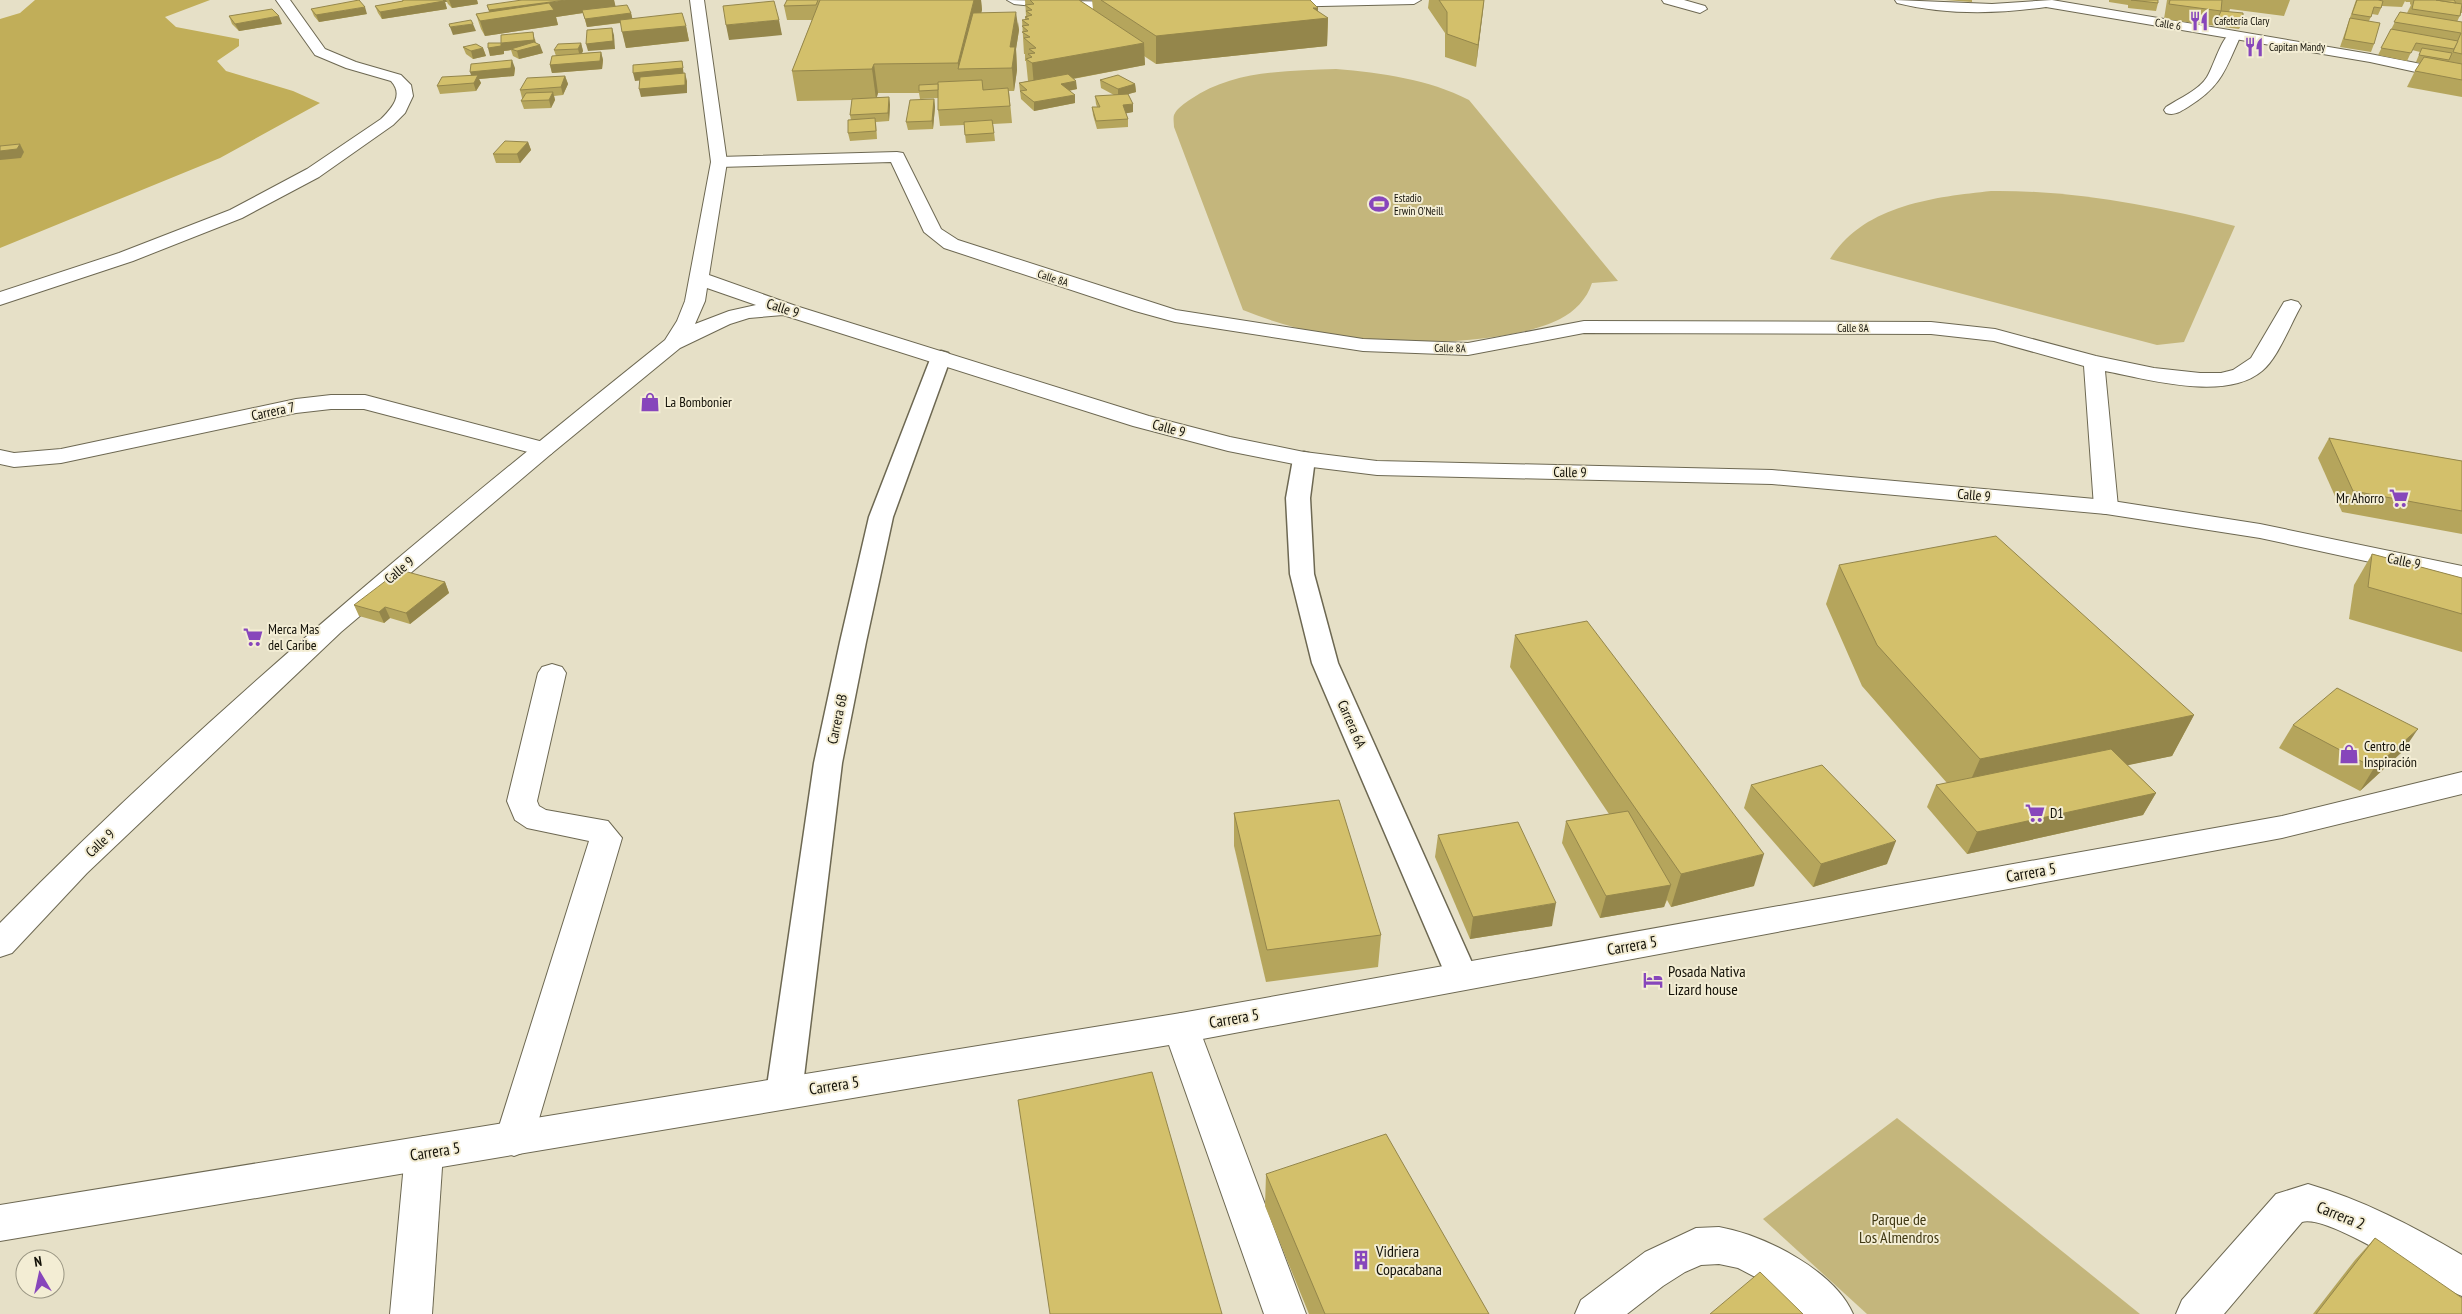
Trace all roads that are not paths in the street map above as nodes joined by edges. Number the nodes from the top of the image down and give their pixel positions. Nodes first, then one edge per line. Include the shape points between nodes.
1 (283, 0) edge
2 (697, 0) edge
3 (1014, 0) edge
4 (1414, 0) edge
5 (1669, 0) edge
6 (1902, 0) edge
7 (2079, 0) edge
8 (2052, 1) edge
9 (1261, 3) edge
10 (1143, 6) edge
11 (1700, 9) dead end
12 (2133, 18) junction
13 (2234, 35) junction
14 (2462, 77) edge
15 (2172, 110) dead end
16 (719, 162) junction
17 (698, 278) junction
18 (0, 299) edge
19 (2291, 306) dead end
20 (788, 310) junction
21 (673, 344) junction
22 (941, 357) junction
23 (2094, 362) junction
24 (543, 449) junction
25 (0, 457) edge
26 (1304, 458) junction
27 (2106, 507) junction
28 (2462, 574) edge
29 (552, 673) dead end
30 (2462, 783) edge
31 (0, 944) edge
32 (1462, 976) junction
33 (1181, 1028) junction
34 (784, 1094) junction
35 (514, 1138) junction
36 (424, 1153) junction
37 (0, 1223) edge
38 (2462, 1277) edge
39 (411, 1314) edge
40 (1285, 1314) edge
41 (1596, 1314) edge
42 (1832, 1314) edge
43 (2198, 1314) edge

1 - 18 street via 320,52 396,78 403,86 404,96 399,110 387,122 313,173 236,214 126,257
2 - 16 street, Calle 9
3 - 10 street via 1094,7
4 - 9 street
5 - 11 street
6 - 8 street, Calle 6 via 1961,7
7 - 12 street
8 - 12 street, Calle 6
12 - 13 street, Calle 6
13 - 14 street, Calle 6
13 - 15 street via 2213,80 2202,92
16 - 17 street, Calle 9
16 - 23 street, Calle 8A via 897,157 933,232 951,244 1174,316 1363,345 1468,349 1584,328 1930,328 1995,335
17 - 20 street, Calle 9
17 - 21 street, Calle 9 via 687,321
19 - 23 street via 2256,366 2232,379 2178,378
20 - 21 street via 763,310 731,316
20 - 22 street, Calle 9
21 - 24 street, Calle 9
22 - 26 street, Calle 9 via 1141,421 1228,444
22 - 34 street, Carrera 6B via 881,517 853,642 828,763
23 - 27 street
24 - 25 street, Carrera 7 via 365,402 331,402 296,406 61,456 14,460
24 - 31 street, Calle 9 via 332,626 76,865
26 - 27 street, Calle 9 via 1377,468 1772,476
26 - 32 street, Carrera 6A via 1298,498 1302,574 1325,663
27 - 28 street, Calle 9 via 2260,531
29 - 35 street via 522,801 526,812 538,820 597,829 606,838
30 - 32 street, Carrera 5 via 2282,826
32 - 33 street, Carrera 5
33 - 34 street, Carrera 5
33 - 40 street
34 - 35 street, Carrera 5
35 - 36 street, Carrera 5
36 - 37 street, Carrera 5
36 - 39 street
38 - 43 street, Carrera 2 via 2405,1243 2348,1215 2308,1202 2290,1207
41 - 42 street via 1639,1277 1700,1246 1730,1246 1774,1264

